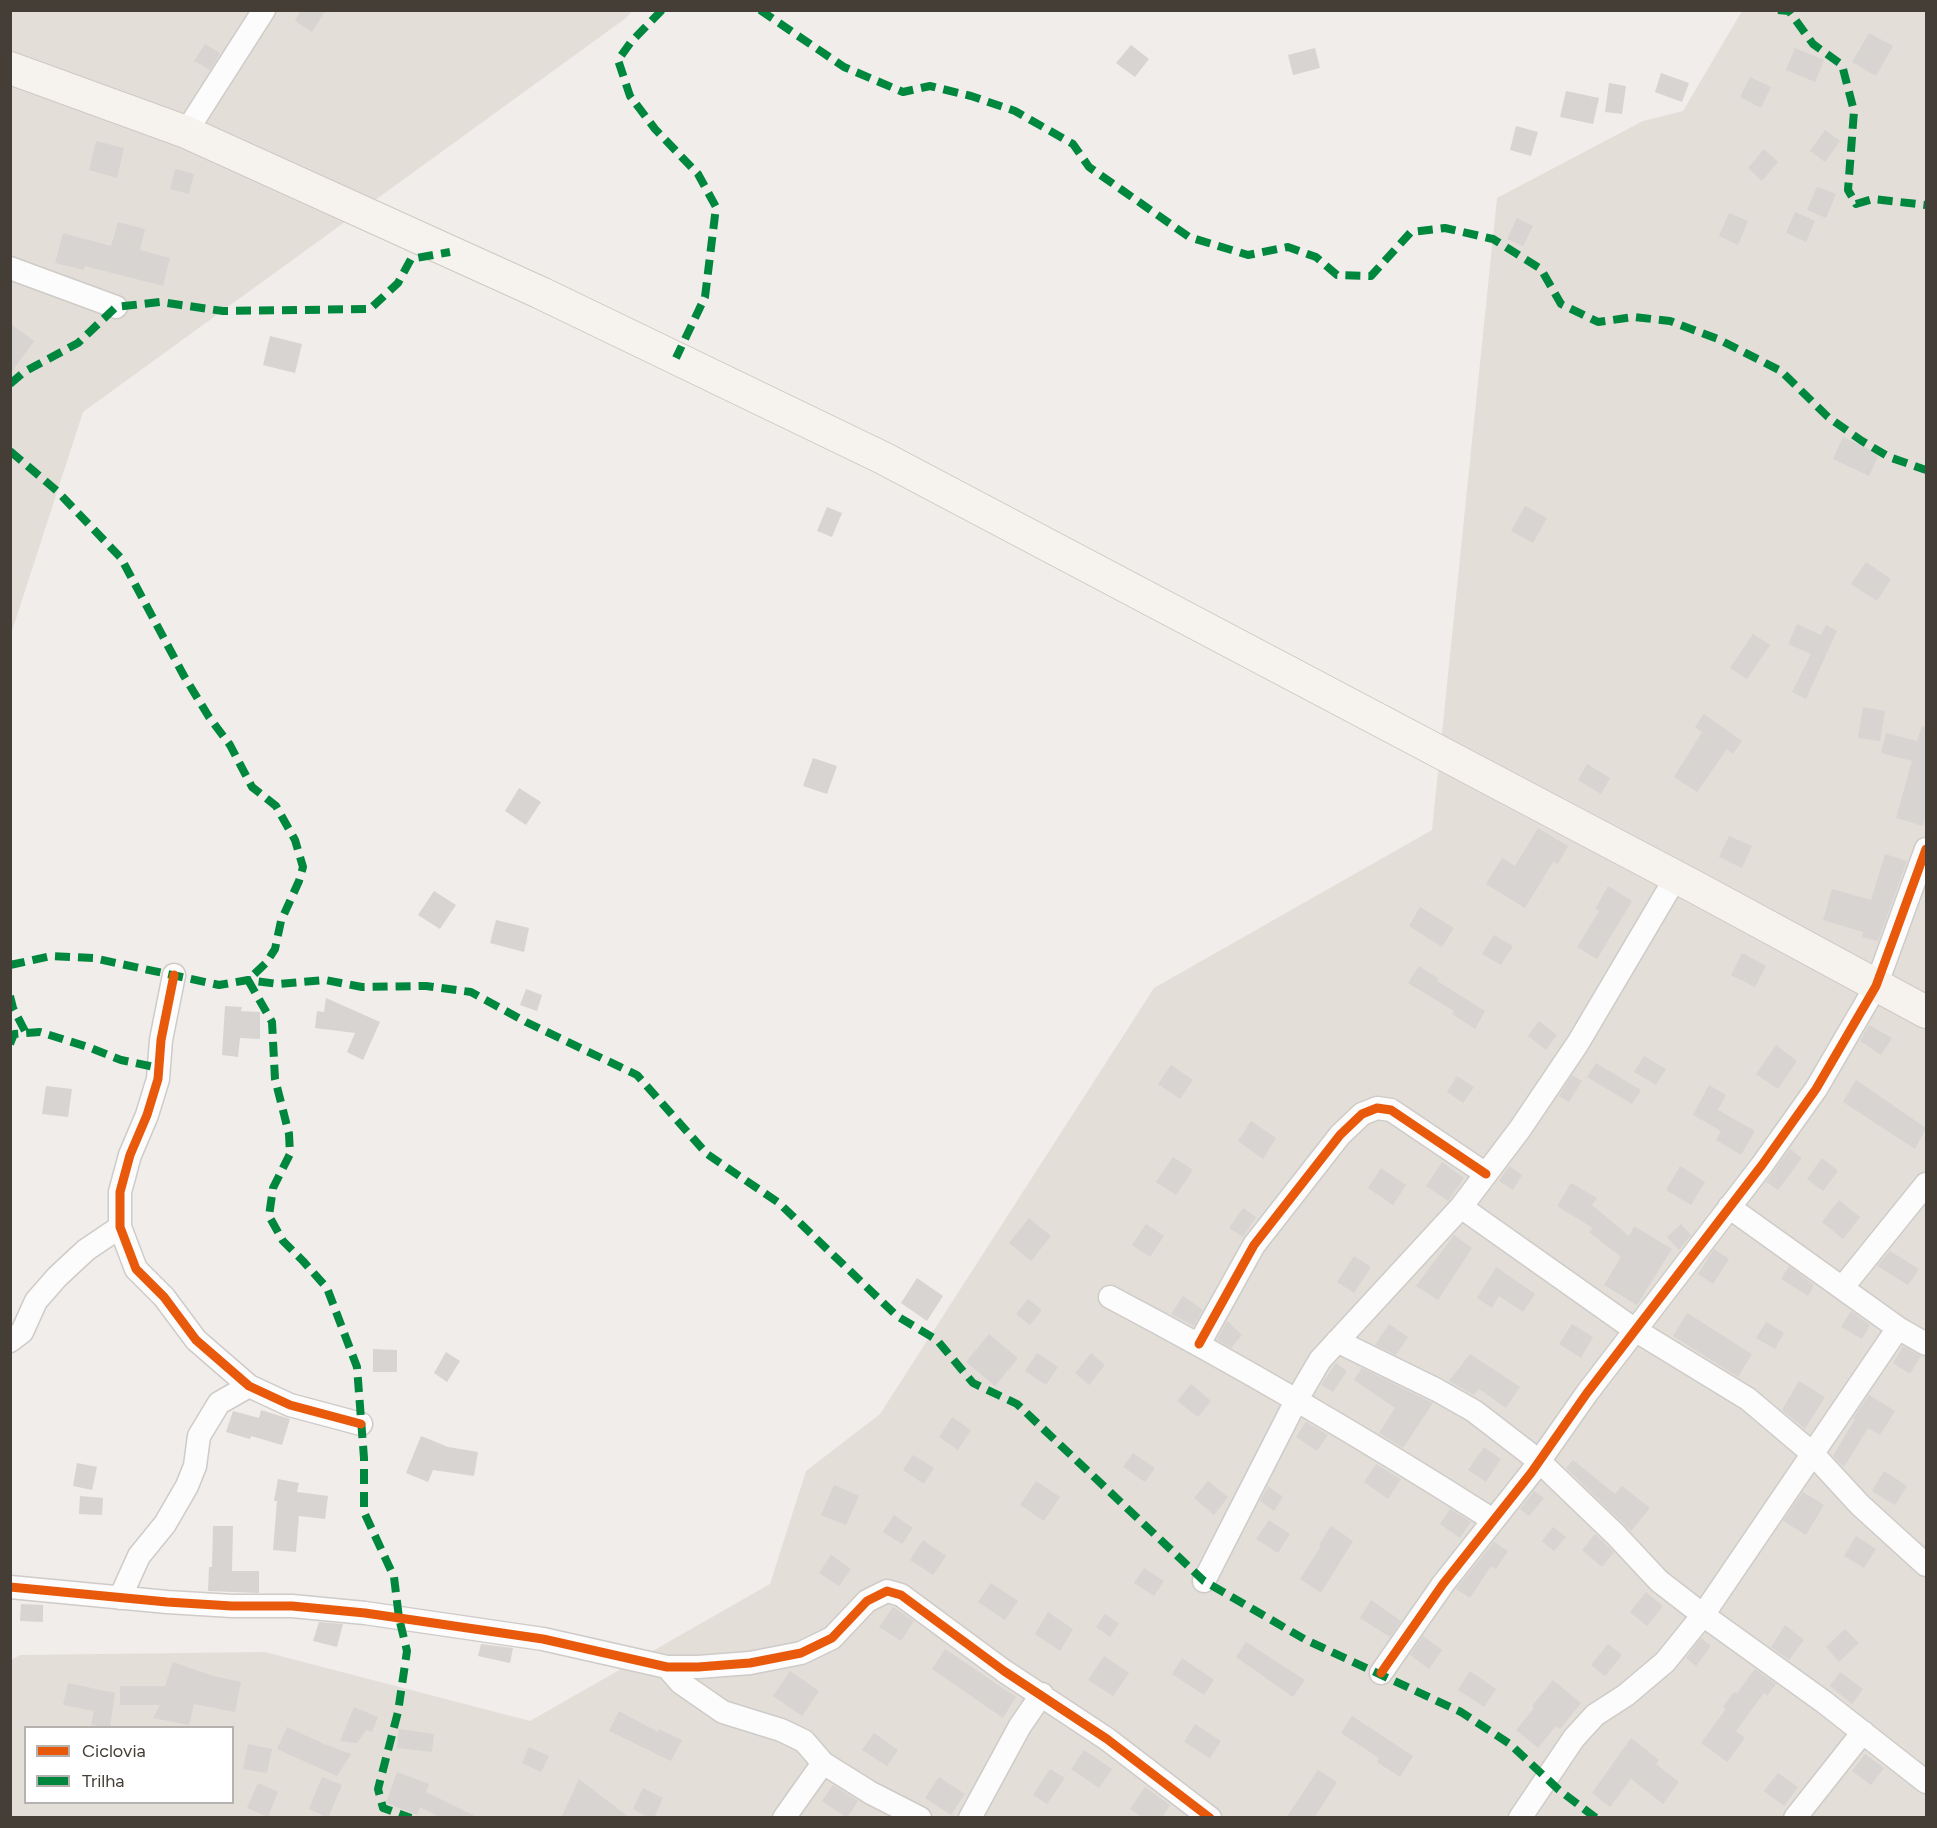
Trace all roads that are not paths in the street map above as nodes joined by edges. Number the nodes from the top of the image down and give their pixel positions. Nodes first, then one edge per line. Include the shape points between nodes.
1 (264, 10) edge
2 (10, 68) edge
3 (186, 132) junction
4 (10, 268) edge
5 (116, 307) dead end
6 (1926, 849) edge
7 (1676, 877) junction
8 (174, 975) dead end
9 (1876, 986) junction
10 (1926, 1012) edge
11 (1486, 1174) junction
12 (1926, 1185) edge
13 (1461, 1207) junction
14 (1729, 1207) junction
15 (120, 1227) junction
16 (1842, 1288) junction
17 (1110, 1297) dead end
18 (1898, 1328) junction
19 (1635, 1330) junction
20 (10, 1341) edge
21 (1337, 1341) junction
22 (1199, 1344) junction
23 (1926, 1344) edge
24 (249, 1386) junction
25 (1296, 1401) junction
26 (360, 1424) dead end
27 (1813, 1454) junction
28 (1539, 1461) junction
29 (1493, 1520) junction
30 (1926, 1565) edge
31 (1204, 1581) dead end
32 (10, 1587) edge
33 (120, 1598) junction
34 (1703, 1615) junction
35 (667, 1667) junction
36 (1381, 1673) dead end
37 (1042, 1694) junction
38 (1863, 1732) junction
39 (823, 1763) junction
40 (1926, 1782) edge
41 (784, 1818) edge
42 (920, 1818) edge
43 (970, 1818) edge
44 (1210, 1818) edge
45 (1520, 1818) edge
46 (1795, 1818) edge

1 - 3 street
2 - 3 main road
3 - 7 main road via 541,293 883,458
4 - 5 street
6 - 9 street
7 - 9 main road
7 - 11 street via 1578,1043
8 - 15 street via 158,1079 120,1192
9 - 10 main road
9 - 14 street via 1816,1089
11 - 13 street
11 - 22 street via 1391,1110 1377,1108 1362,1114 1340,1135 1254,1245
12 - 16 street
13 - 19 street
13 - 21 street
14 - 16 street
14 - 19 street
15 - 20 street via 86,1250 57,1277 36,1301 22,1332
15 - 24 street via 136,1269 164,1297 196,1340
16 - 18 street
17 - 22 street
18 - 23 street
18 - 27 street
19 - 27 street via 1748,1399
19 - 28 street
21 - 25 street via 1320,1360
21 - 28 street via 1474,1411
22 - 25 street
24 - 26 street via 290,1405
24 - 33 street via 219,1402 199,1436 195,1466 187,1486 165,1524 139,1556
25 - 29 street
25 - 31 street
27 - 30 street
27 - 34 street
28 - 29 street
28 - 34 street via 1659,1581
29 - 36 street
32 - 33 street
33 - 35 street via 365,1613 543,1639
34 - 38 street
34 - 45 street via 1665,1662 1595,1715 1574,1738
35 - 37 street via 750,1663 801,1653 832,1638 867,1601 887,1591 901,1595 994,1664
35 - 39 street via 681,1683 723,1712 804,1741
37 - 43 street
37 - 44 street
38 - 40 street
38 - 46 street
39 - 41 street
39 - 42 street

